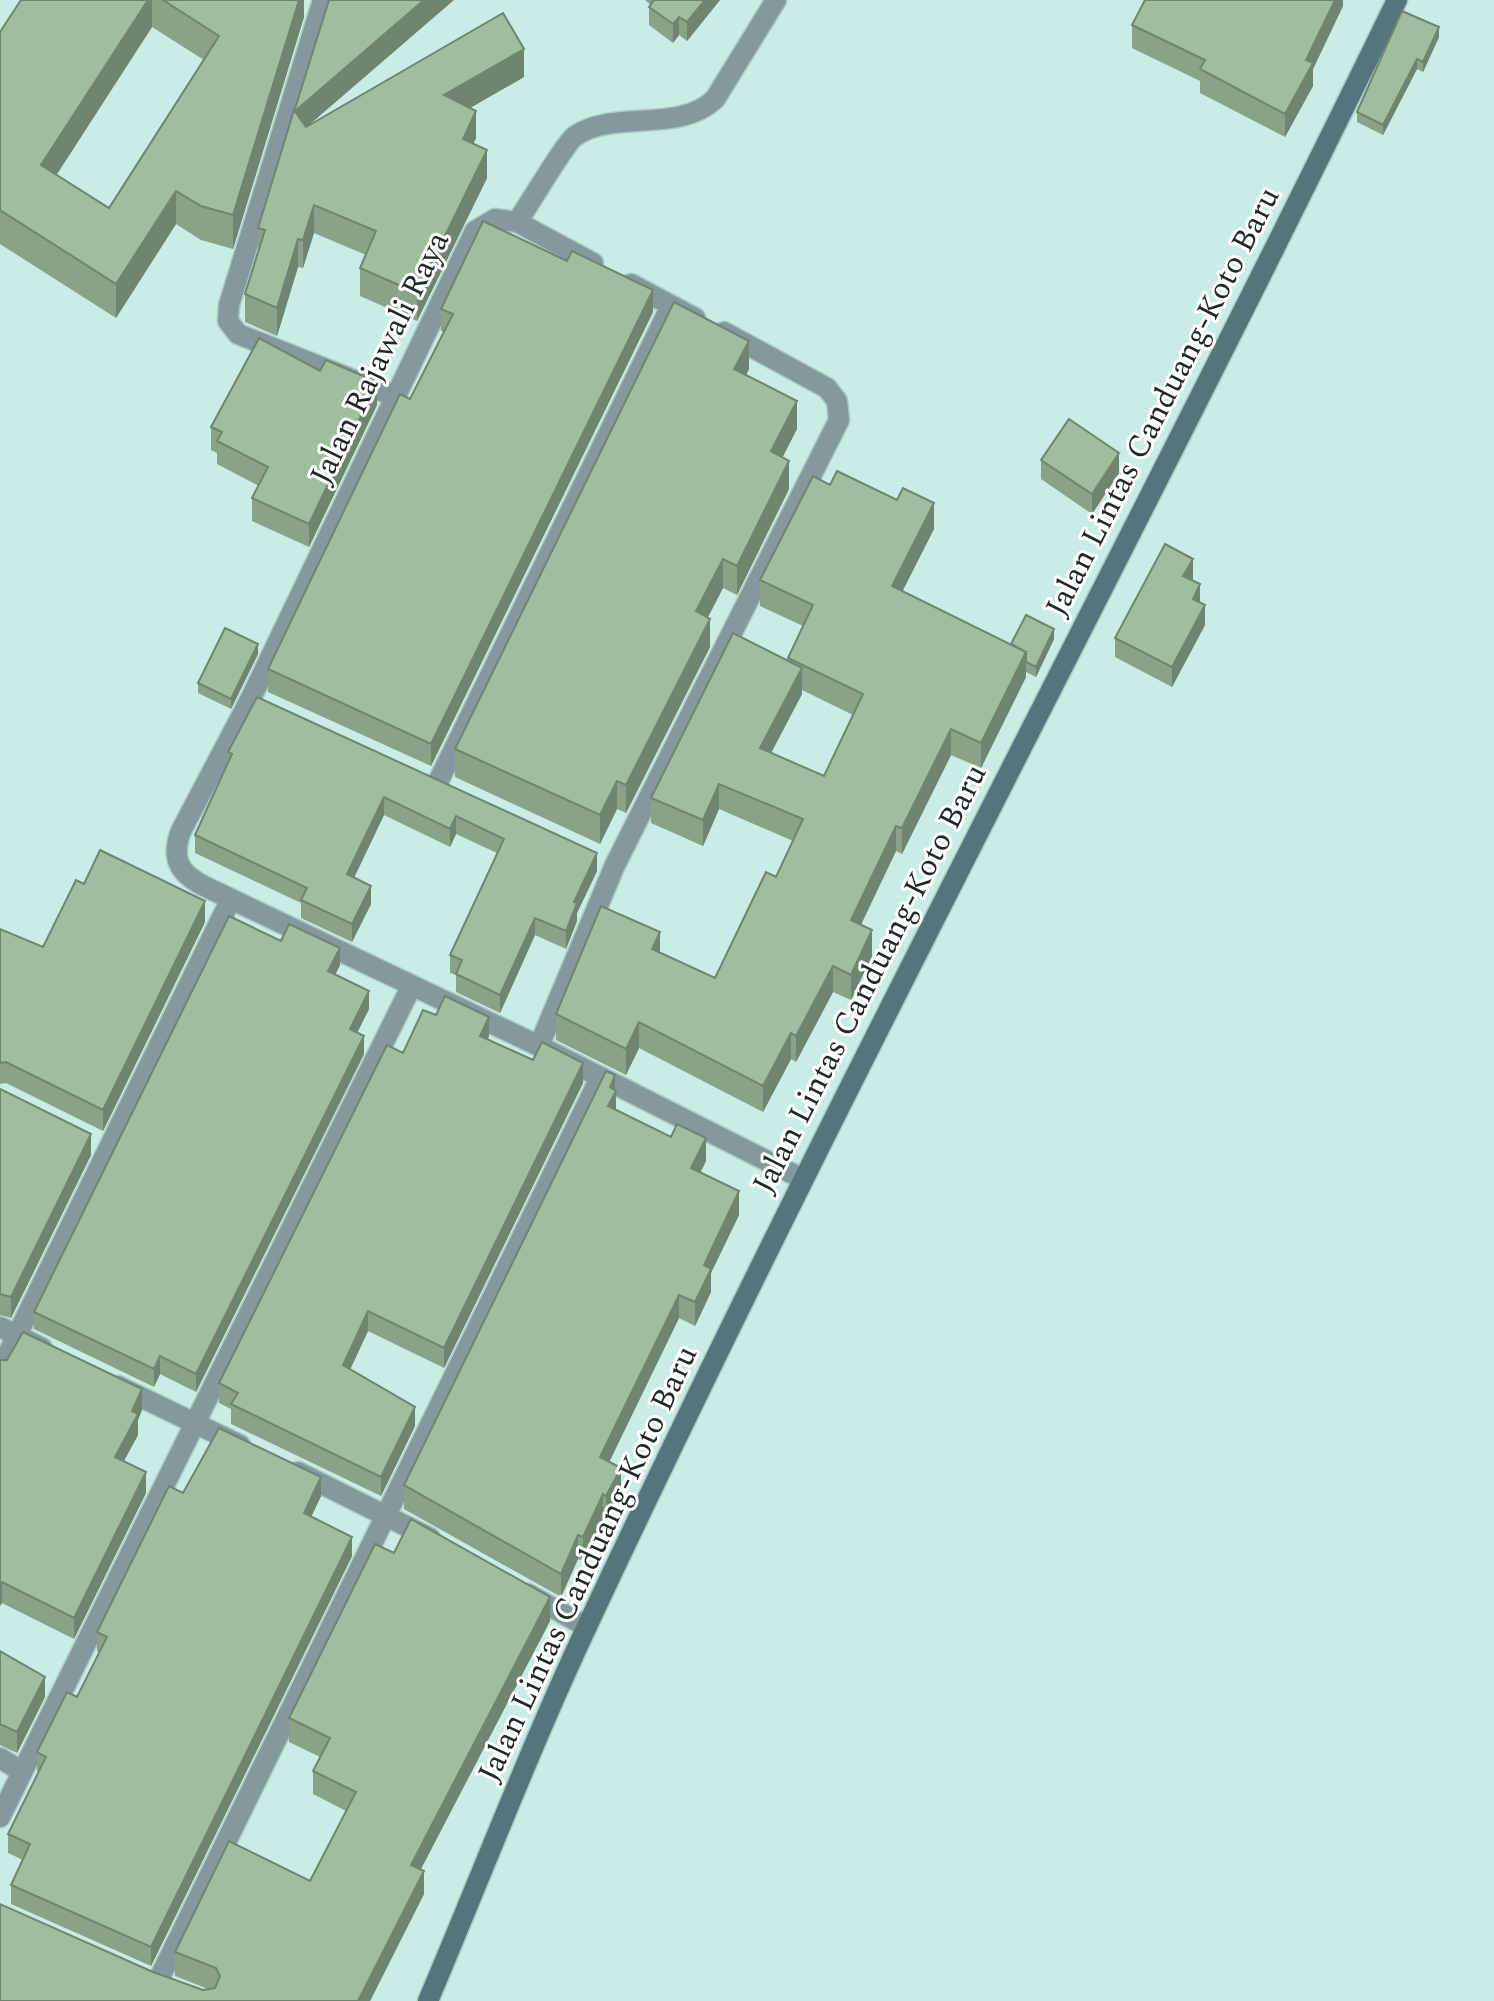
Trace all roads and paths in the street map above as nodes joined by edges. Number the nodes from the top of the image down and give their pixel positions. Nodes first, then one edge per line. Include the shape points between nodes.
1 (323, 0) edge
2 (776, 0) edge
3 (1397, 0) edge
4 (517, 222) junction
5 (671, 306) junction
6 (394, 396) junction
7 (437, 784) edge
8 (231, 899) junction
9 (411, 987) junction
10 (539, 1046) junction
11 (600, 1078) junction
12 (801, 1178) junction
13 (9, 1331) edge
14 (58, 1356) edge
15 (0, 1370) edge
16 (99, 1376) edge
17 (194, 1423) junction
18 (385, 1513) junction
19 (452, 1551) edge
20 (506, 1581) edge
21 (587, 1627) junction
22 (0, 1758) edge
23 (21, 1771) junction
24 (0, 1817) edge
25 (182, 1992) edge
26 (428, 2001) edge

1 - 6 street via 228,321 238,334
2 - 4 street via 704,109 587,128 571,139
3 - 12 main road, Jalan Lintas Canduang-Koto Baru
4 - 5 street
4 - 6 street, Jalan Rajawali Raya via 495,219 475,231
5 - 7 street
5 - 10 street via 827,388 837,401 839,420 608,862
6 - 8 street, Jalan Rajawali Raya via 258,701 175,847 184,875
8 - 9 street, Jalan Rajawali Raya
8 - 13 street via 100,1144
9 - 10 street, Jalan Rajawali Raya
9 - 17 street
10 - 11 street, Jalan Rajawali Raya
11 - 12 street, Jalan Rajawali Raya
11 - 18 street
12 - 21 main road, Jalan Lintas Canduang-Koto Baru
13 - 14 street
13 - 15 street
16 - 17 street
17 - 18 street
17 - 23 street
18 - 19 street
18 - 25 street via 150,1980
20 - 21 street
21 - 26 main road, Jalan Lintas Canduang-Koto Baru
22 - 23 street
23 - 24 street

